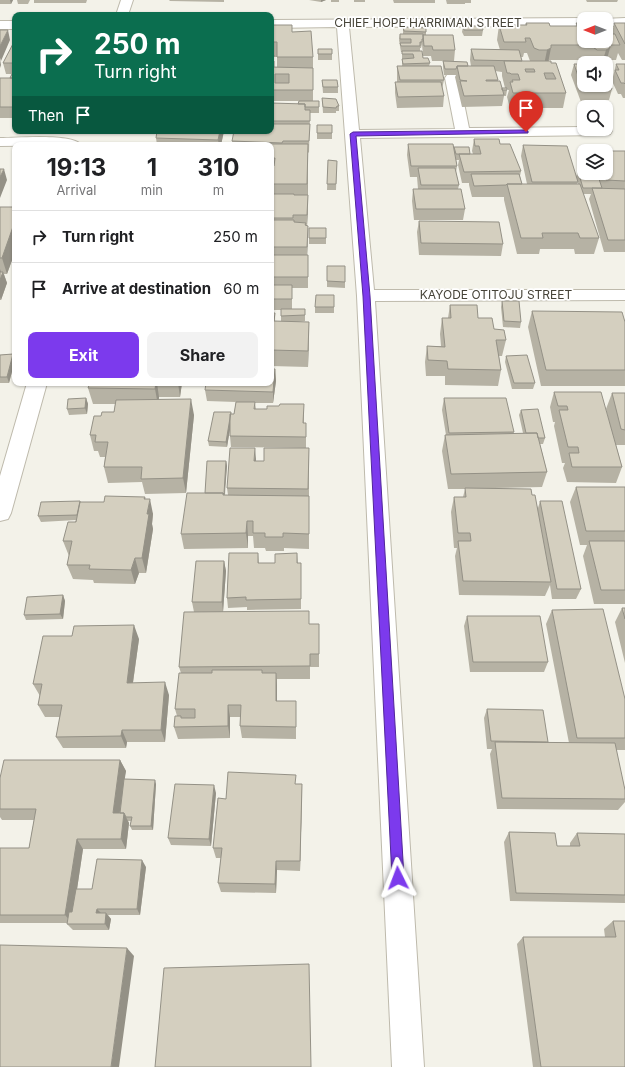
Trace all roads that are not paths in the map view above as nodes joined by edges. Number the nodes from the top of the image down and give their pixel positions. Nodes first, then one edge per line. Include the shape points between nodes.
1 (127, 0) edge
2 (123, 12) edge
3 (577, 22) edge
4 (613, 22) edge
5 (625, 22) edge
6 (274, 24) edge
7 (343, 24) junction
8 (0, 25) edge
9 (12, 25) edge
10 (452, 78) dead end
11 (577, 131) edge
12 (463, 133) junction
13 (353, 134) junction
14 (0, 142) edge
15 (12, 142) edge
16 (12, 142) edge
17 (64, 142) edge
18 (625, 295) edge
19 (366, 296) junction
20 (36, 386) edge
21 (0, 513) edge
22 (408, 1067) edge

1 - 2 street
3 - 7 street, CHIEF HOPE HARRIMAN STREET
4 - 5 street
6 - 7 street, CHIEF HOPE HARRIMAN STREET
7 - 13 street
8 - 9 street
10 - 12 street
11 - 12 street
12 - 13 street
13 - 19 street
14 - 16 street
15 - 17 street
18 - 19 street, KAYODE OTITOJU STREET
19 - 22 street
20 - 21 street

